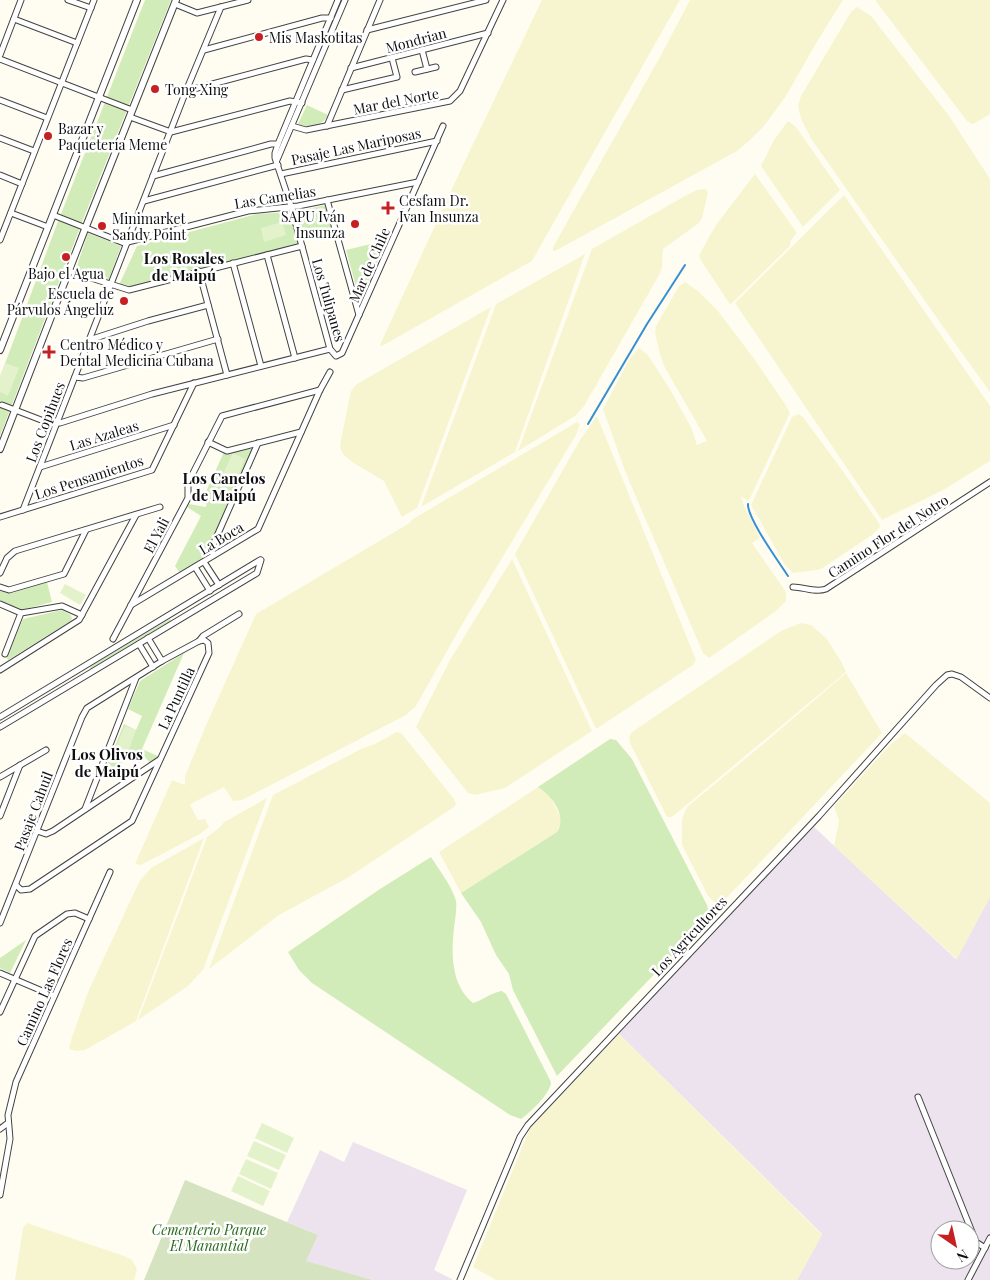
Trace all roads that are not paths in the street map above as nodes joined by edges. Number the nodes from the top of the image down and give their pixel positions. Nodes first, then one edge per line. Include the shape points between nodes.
1 (21, 0) edge
2 (68, 0) edge
3 (94, 0) edge
4 (137, 0) edge
5 (248, 0) edge
6 (338, 0) edge
7 (345, 0) edge
8 (380, 0) edge
9 (486, 0) edge
10 (503, 0) edge
11 (175, 2) edge
12 (221, 7) junction
13 (91, 8) junction
14 (331, 18) junction
15 (14, 19) junction
16 (367, 30) junction
17 (488, 33) junction
18 (77, 43) junction
19 (204, 50) junction
20 (422, 50) junction
21 (0, 55) edge
22 (392, 58) junction
23 (0, 59) edge
24 (313, 60) junction
25 (436, 67) dead end
26 (351, 68) junction
27 (427, 69) junction
28 (415, 72) dead end
29 (62, 83) junction
30 (342, 90) junction
31 (186, 92) junction
32 (98, 97) junction
33 (0, 100) edge
34 (299, 102) junction
35 (132, 110) junction
36 (130, 117) junction
37 (47, 118) junction
38 (292, 126) junction
39 (327, 126) junction
40 (443, 126) dead end
41 (171, 132) junction
42 (0, 138) edge
43 (437, 141) junction
44 (278, 144) junction
45 (34, 151) junction
46 (277, 163) junction
47 (281, 174) junction
48 (0, 175) edge
49 (153, 176) junction
50 (418, 182) junction
51 (22, 184) junction
52 (327, 200) junction
53 (144, 201) junction
54 (291, 206) junction
55 (11, 213) junction
56 (53, 215) junction
57 (48, 226) junction
58 (85, 229) junction
59 (0, 240) edge
60 (127, 243) junction
61 (302, 246) junction
62 (266, 255) junction
63 (233, 263) junction
64 (200, 271) junction
65 (69, 272) junction
66 (111, 286) junction
67 (208, 306) junction
68 (359, 315) junction
69 (218, 339) junction
70 (89, 340) junction
71 (330, 349) junction
72 (0, 350) edge
73 (336, 356) joint
74 (295, 358) junction
75 (261, 366) junction
76 (330, 372) dead end
77 (227, 375) junction
78 (75, 377) junction
79 (194, 383) junction
80 (320, 390) junction
81 (2, 405) dead end
82 (15, 410) junction
83 (57, 423) junction
84 (174, 425) junction
85 (301, 432) junction
86 (208, 442) junction
87 (258, 443) junction
88 (0, 449) edge
89 (40, 467) junction
90 (990, 482) edge
91 (160, 507) dead end
92 (23, 510) junction
93 (136, 515) junction
94 (0, 517) edge
95 (86, 530) junction
96 (214, 555) junction
97 (204, 562) junction
98 (195, 567) junction
99 (0, 573) edge
100 (219, 585) junction
101 (0, 586) edge
102 (793, 587) dead end
103 (210, 590) junction
104 (0, 604) edge
105 (131, 605) junction
106 (173, 612) junction
107 (21, 613) junction
108 (239, 614) dead end
109 (82, 615) junction
110 (178, 620) junction
111 (148, 638) junction
112 (113, 639) dead end
113 (198, 641) junction
114 (139, 644) junction
115 (5, 654) dead end
116 (162, 661) junction
117 (153, 667) junction
118 (80, 668) junction
119 (0, 670) edge
120 (85, 676) junction
121 (136, 677) junction
122 (990, 698) edge
123 (0, 717) edge
124 (0, 728) edge
125 (46, 750) dead end
126 (160, 760) junction
127 (20, 765) junction
128 (0, 777) edge
129 (85, 809) junction
130 (0, 816) edge
131 (37, 831) junction
132 (110, 872) dead end
133 (16, 885) junction
134 (89, 919) junction
135 (0, 923) edge
136 (0, 973) edge
137 (14, 979) junction
138 (54, 996) junction
139 (2, 1003) edge
140 (0, 1012) edge
141 (918, 1097) dead end
142 (8, 1124) junction
143 (0, 1129) edge
144 (1, 1179) edge
145 (0, 1195) edge
146 (990, 1238) edge
147 (985, 1248) junction
148 (460, 1280) edge
149 (968, 1280) edge

1 - 15 street
2 - 13 street
3 - 13 street
4 - 32 street
5 - 12 street
6 - 14 street, Los Tulipanes
7 - 34 street, Los Tulipanes
8 - 16 street
9 - 16 street
10 - 17 street, Mar del Norte
11 - 12 street via 196,13
11 - 35 street
12 - 19 street, Los Copihues
13 - 18 street
14 - 19 street
14 - 24 street, Los Tulipanes
15 - 18 street
15 - 21 street
16 - 26 street
17 - 20 street, Mondrian
17 - 39 street, Mar del Norte via 460,90 450,101
18 - 29 street
19 - 31 street, Los Copihues
20 - 22 street, Mondrian
20 - 27 street
22 - 26 street, Mondrian
22 - 30 street via 397,77
23 - 29 street
24 - 31 street via 306,59
24 - 34 street, Los Tulipanes
25 - 27 street
26 - 30 street
27 - 28 street
29 - 32 street
29 - 37 street
30 - 39 street
31 - 41 street, Los Copihues
32 - 35 street
32 - 56 street
33 - 37 street
34 - 38 street, Los Tulipanes
34 - 41 street
34 - 44 street, Los Tulipanes
35 - 36 street
36 - 41 street
36 - 58 street
37 - 45 street
38 - 39 street, Mar del Norte via 306,130
38 - 46 street, Los Tulipanes
40 - 43 street, Mar de Chile
41 - 49 street, Los Copihues
42 - 45 street
43 - 47 street, Pasaje Las Mariposas
43 - 50 street, Mar de Chile
44 - 46 street, Los Tulipanes via 275,153
44 - 49 street
45 - 51 street
46 - 47 street, Los Tulipanes
46 - 53 street
47 - 54 street, Los Tulipanes
48 - 51 street
49 - 53 street, Los Copihues
50 - 52 street, Las Camelias
50 - 68 street, Mar de Chile
51 - 55 street
52 - 54 street, Las Camelias
52 - 68 street
53 - 60 street, Los Copihues
54 - 60 street, Las Camelias via 248,211
54 - 61 street, Los Tulipanes
55 - 57 street
55 - 59 street
56 - 57 street
56 - 58 street
57 - 72 street
58 - 60 street
58 - 65 street
60 - 66 street, Los Copihues
61 - 62 street
61 - 71 street, Los Tulipanes
62 - 63 street
62 - 74 street
63 - 64 street
63 - 75 street
64 - 66 street via 129,290
64 - 67 street
65 - 66 street
65 - 82 street
66 - 70 street, Los Copihues
67 - 69 street
67 - 70 street via 148,320
68 - 73 street, Mar de Chile via 342,352
69 - 77 street
69 - 78 street via 83,378
70 - 78 street, Los Copihues
71 - 73 street, Los Tulipanes
71 - 74 street
74 - 75 street
75 - 77 street
76 - 80 street, La Boca
77 - 79 street
78 - 83 street, Los Copihues
79 - 83 street
79 - 84 street, Los Pensamientos
80 - 85 street, La Boca
80 - 86 street, El Yali via 224,414
81 - 82 street
82 - 83 street
82 - 88 street
83 - 89 street, Los Copihues
84 - 89 street, Las Azaleas
84 - 92 street, Los Pensamientos via 152,470
85 - 87 street
85 - 96 street, La Boca via 260,525
86 - 87 street via 227,451
86 - 105 street, El Yali via 188,483 188,498
87 - 96 street via 212,545
89 - 92 street, Los Copihues
90 - 102 street, Camino Flor del Notro via 826,589
91 - 93 street
92 - 94 street, Los Pensamientos
93 - 95 street
93 - 109 street
95 - 99 street via 15,551 7,558
95 - 101 street via 64,574 9,590
96 - 97 street, La Boca
97 - 98 street, La Boca
97 - 100 street
98 - 103 street
98 - 105 street, La Boca
100 - 103 street
100 - 110 street via 260,560 256,573
103 - 106 street
104 - 107 street
105 - 112 street, El Yali
106 - 110 street
106 - 118 street
107 - 109 street via 62,606
107 - 115 street
108 - 113 street
109 - 119 street via 75,623
110 - 111 street
111 - 114 street
111 - 116 street
113 - 116 street
113 - 126 street, La Puntilla via 208,643 209,653
114 - 117 street
114 - 120 street
116 - 117 street
117 - 121 street
118 - 120 street
118 - 123 street
120 - 124 street
121 - 129 street
121 - 131 street, Pasaje Cahuil via 87,708
122 - 148 street, Los Agricultores via 952,674 936,685 819,816 528,1125 520,1137
125 - 127 street
126 - 129 street
126 - 133 street, La Puntilla via 135,818 128,825 30,889 21,890
127 - 128 street
127 - 130 street
129 - 131 street via 49,833
131 - 133 street, Pasaje Cahuil
132 - 134 street, Camino Las Flores
133 - 135 street, Pasaje Cahuil
134 - 137 street via 67,914 37,934
134 - 138 street, Camino Las Flores
136 - 137 street
137 - 138 street
137 - 139 street
138 - 142 street, Camino Las Flores via 16,1082
139 - 140 street
141 - 147 street via 976,1242
142 - 143 street
142 - 144 street, Camino Las Flores via 10,1139
144 - 145 street, Camino Las Flores
146 - 147 street
147 - 149 street

